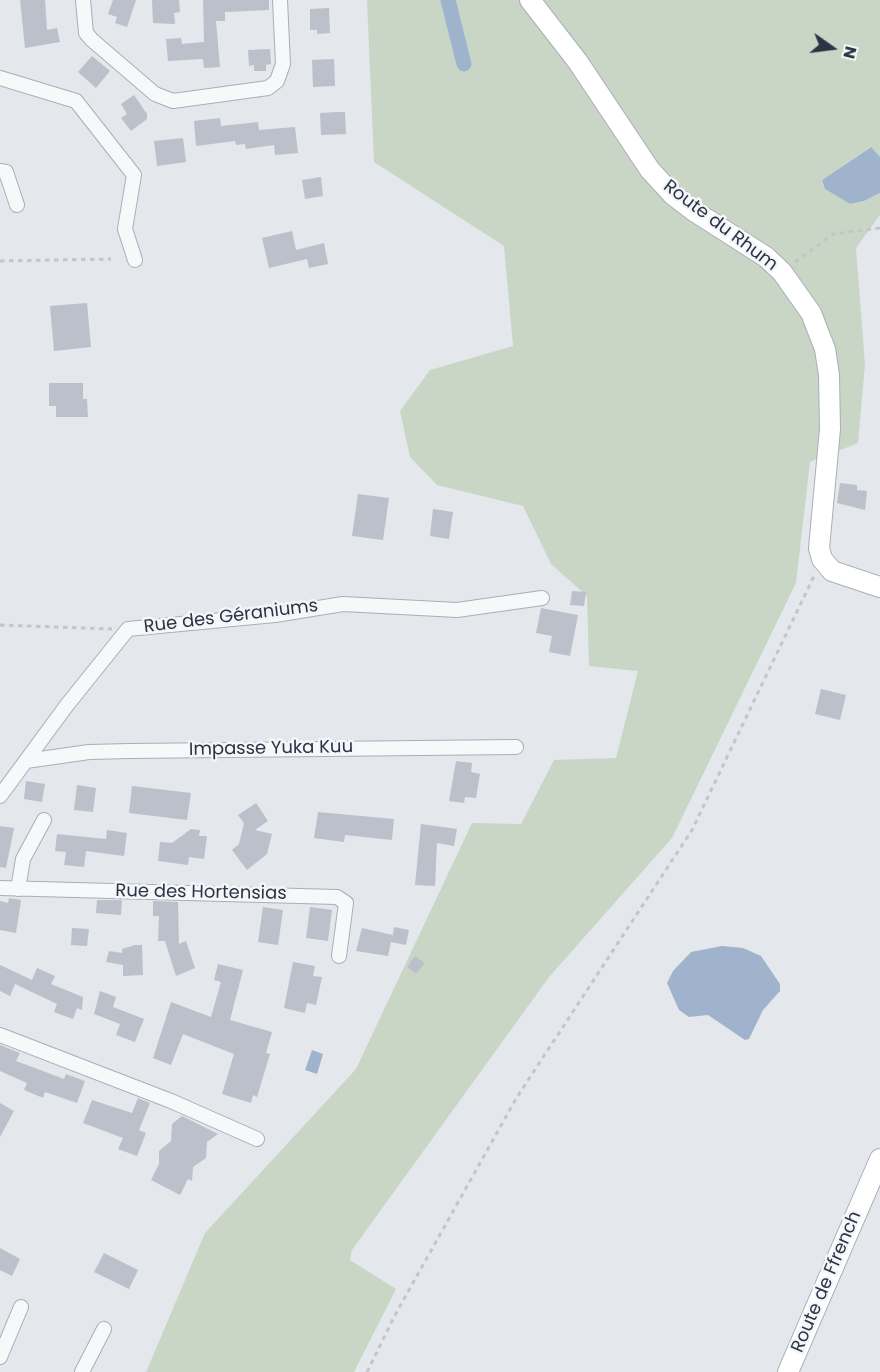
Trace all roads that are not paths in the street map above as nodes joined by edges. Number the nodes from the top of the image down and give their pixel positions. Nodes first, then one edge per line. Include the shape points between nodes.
1 (83, 0) edge
2 (280, 0) edge
3 (530, 0) edge
4 (0, 78) edge
5 (0, 171) edge
6 (17, 205) dead end
7 (135, 260) dead end
8 (880, 587) edge
9 (543, 598) dead end
10 (516, 747) dead end
11 (26, 760) junction
12 (0, 796) edge
13 (44, 820) dead end
14 (0, 888) edge
15 (18, 889) junction
16 (339, 956) dead end
17 (0, 1035) edge
18 (257, 1139) dead end
19 (880, 1159) edge
20 (21, 1307) dead end
21 (104, 1329) dead end
22 (0, 1357) edge
23 (82, 1372) edge
24 (788, 1372) edge

1 - 2 street via 86,33 99,47 155,94 181,101 268,88 277,81 283,64
3 - 8 street, Route du Rhum via 658,178 687,206 766,257 782,272 811,314 825,349 829,375 830,429 819,548 832,571
4 - 7 street via 76,101 134,175 125,230
5 - 6 street via 6,172
9 - 11 street, Rue des Géraniums via 457,610 343,604 275,615 129,629
10 - 11 street, Impasse Yuka Kuu via 89,752
11 - 12 street, Rue des Géraniums
13 - 15 street via 23,859
14 - 15 street, Rue des Hortensias
15 - 16 street, Rue des Hortensias via 337,897 346,903
17 - 18 street
19 - 24 street, Route de Ffrench
20 - 22 street
21 - 23 street

